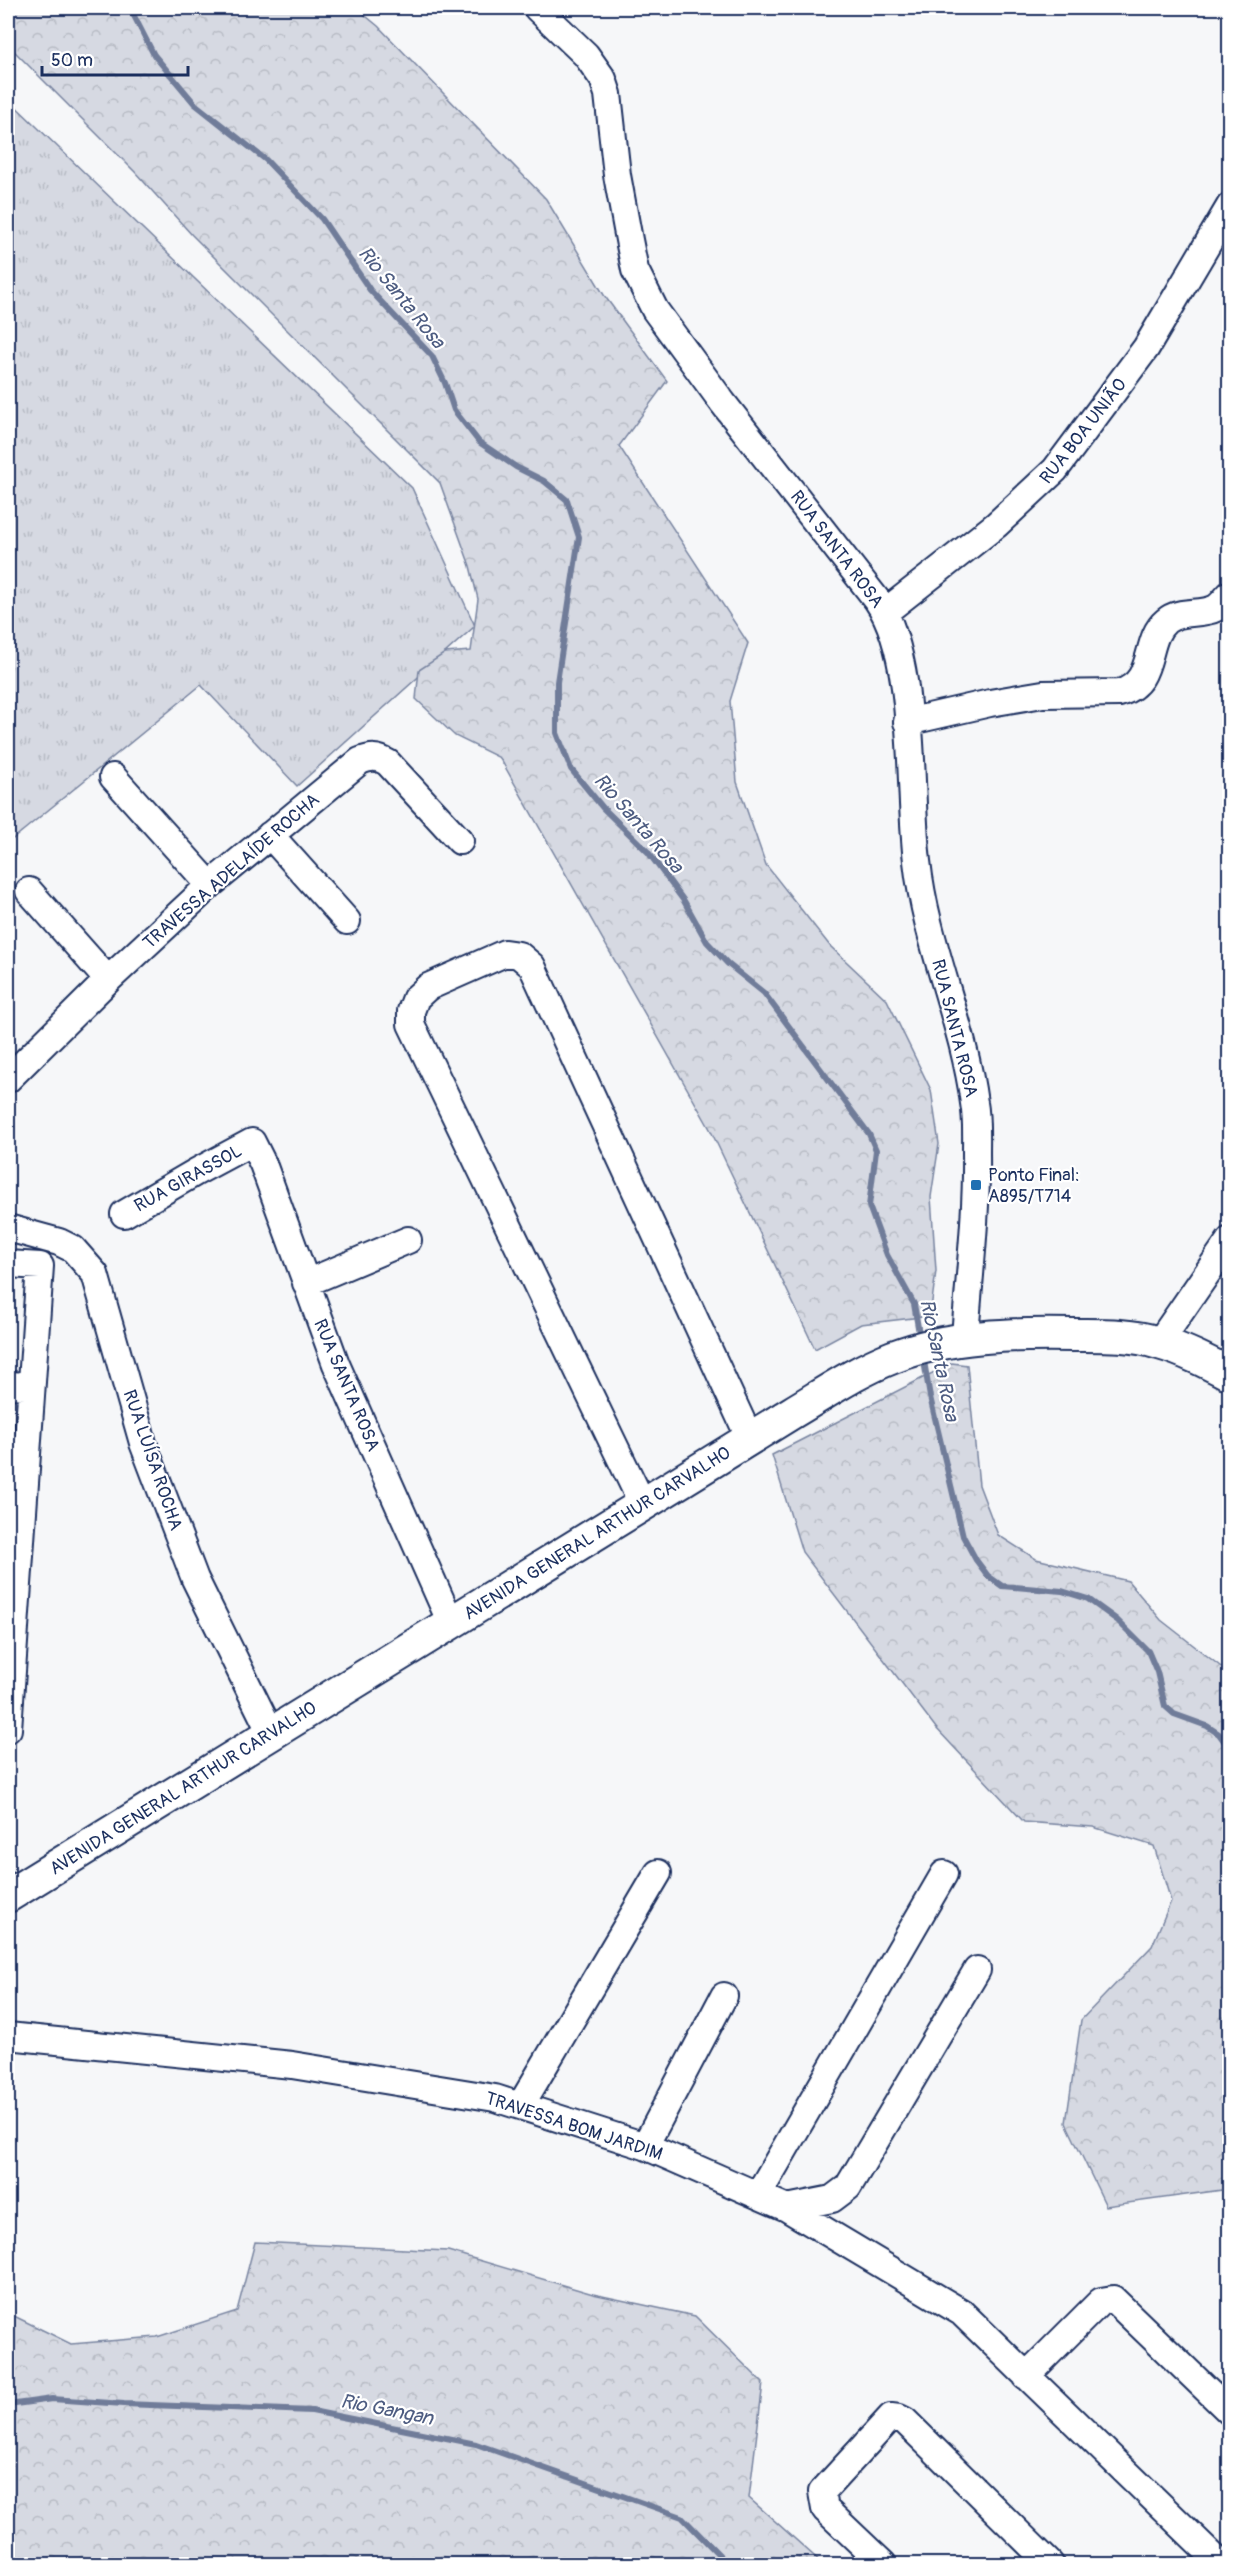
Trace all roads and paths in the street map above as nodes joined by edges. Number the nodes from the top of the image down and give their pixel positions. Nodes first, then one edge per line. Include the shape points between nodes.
1 (537, 8) edge
2 (1230, 206) edge
3 (1230, 594) edge
4 (885, 612) junction
5 (907, 722) junction
6 (113, 777) dead end
7 (270, 835) junction
8 (460, 841) dead end
9 (210, 885) junction
10 (29, 891) dead end
11 (346, 921) dead end
12 (108, 980) junction
13 (10, 1073) edge
14 (252, 1143) joint
15 (124, 1214) dead end
16 (8, 1227) edge
17 (408, 1240) dead end
18 (1230, 1240) edge
19 (8, 1264) edge
20 (306, 1283) junction
21 (954, 1340) junction
22 (1159, 1343) junction
23 (1230, 1374) edge
24 (20, 1385) edge
25 (750, 1439) junction
26 (643, 1505) junction
27 (15, 1510) edge
28 (452, 1623) junction
29 (11, 1628) edge
30 (8, 1729) edge
31 (271, 1734) junction
32 (658, 1873) dead end
33 (945, 1874) dead end
34 (8, 1896) edge
35 (977, 1970) dead end
36 (724, 1996) dead end
37 (8, 2036) edge
38 (521, 2105) junction
39 (645, 2146) junction
40 (758, 2194) junction
41 (787, 2208) junction
42 (1026, 2376) junction
43 (1230, 2412) edge
44 (883, 2565) edge
45 (1050, 2565) edge
46 (1221, 2565) edge

1 - 4 street, RUA SANTA ROSA via 586,55 603,79 635,270 655,310
2 - 4 street, RUA BOA UNIÃO via 1146,348 1055,470 996,525
3 - 5 street via 1215,608 1174,615 1165,622 1142,677 1128,691 1043,694
4 - 5 street, RUA SANTA ROSA via 902,665
5 - 21 street, RUA SANTA ROSA via 920,887 929,930 956,1013 975,1105 976,1185
6 - 9 street
7 - 8 street, TRAVESSA ADELAÍDE ROCHA via 360,761 371,757 380,758 396,770
7 - 9 street, TRAVESSA ADELAÍDE ROCHA
7 - 11 street
9 - 12 street, TRAVESSA ADELAÍDE ROCHA
10 - 12 street
12 - 13 street, TRAVESSA ADELAÍDE ROCHA
14 - 15 street, RUA GIRASSOL
14 - 20 street, RUA SANTA ROSA via 264,1164
16 - 31 street, RUA LUÍSA ROCHA via 73,1249 95,1274 143,1443 195,1580
17 - 20 street
18 - 22 street
19 - 24 street via 40,1266
20 - 28 street, RUA SANTA ROSA via 336,1364
21 - 22 main road, AVENIDA GENERAL ARTHUR CARVALHO via 1054,1334 1114,1335
21 - 25 main road, AVENIDA GENERAL ARTHUR CARVALHO via 895,1356 845,1381
22 - 23 main road, AVENIDA GENERAL ARTHUR CARVALHO
24 - 27 street
25 - 26 main road, AVENIDA GENERAL ARTHUR CARVALHO
25 - 26 street via 532,966 519,955 505,953 428,987 416,998 411,1024
26 - 28 main road, AVENIDA GENERAL ARTHUR CARVALHO
27 - 29 street
28 - 31 main road, AVENIDA GENERAL ARTHUR CARVALHO
29 - 30 street
31 - 34 main road, AVENIDA GENERAL ARTHUR CARVALHO
32 - 38 street
33 - 40 street
35 - 41 street via 848,2187 832,2199
36 - 39 street
37 - 38 street, TRAVESSA BOM JARDIM via 292,2065
38 - 39 street, TRAVESSA BOM JARDIM
39 - 40 street, TRAVESSA BOM JARDIM
40 - 41 street, TRAVESSA BOM JARDIM
41 - 42 street, TRAVESSA BOM JARDIM via 961,2312
42 - 43 street via 1101,2301 1113,2299
42 - 46 street, TRAVESSA BOM JARDIM
44 - 45 street via 825,2509 822,2492 891,2417 905,2421

